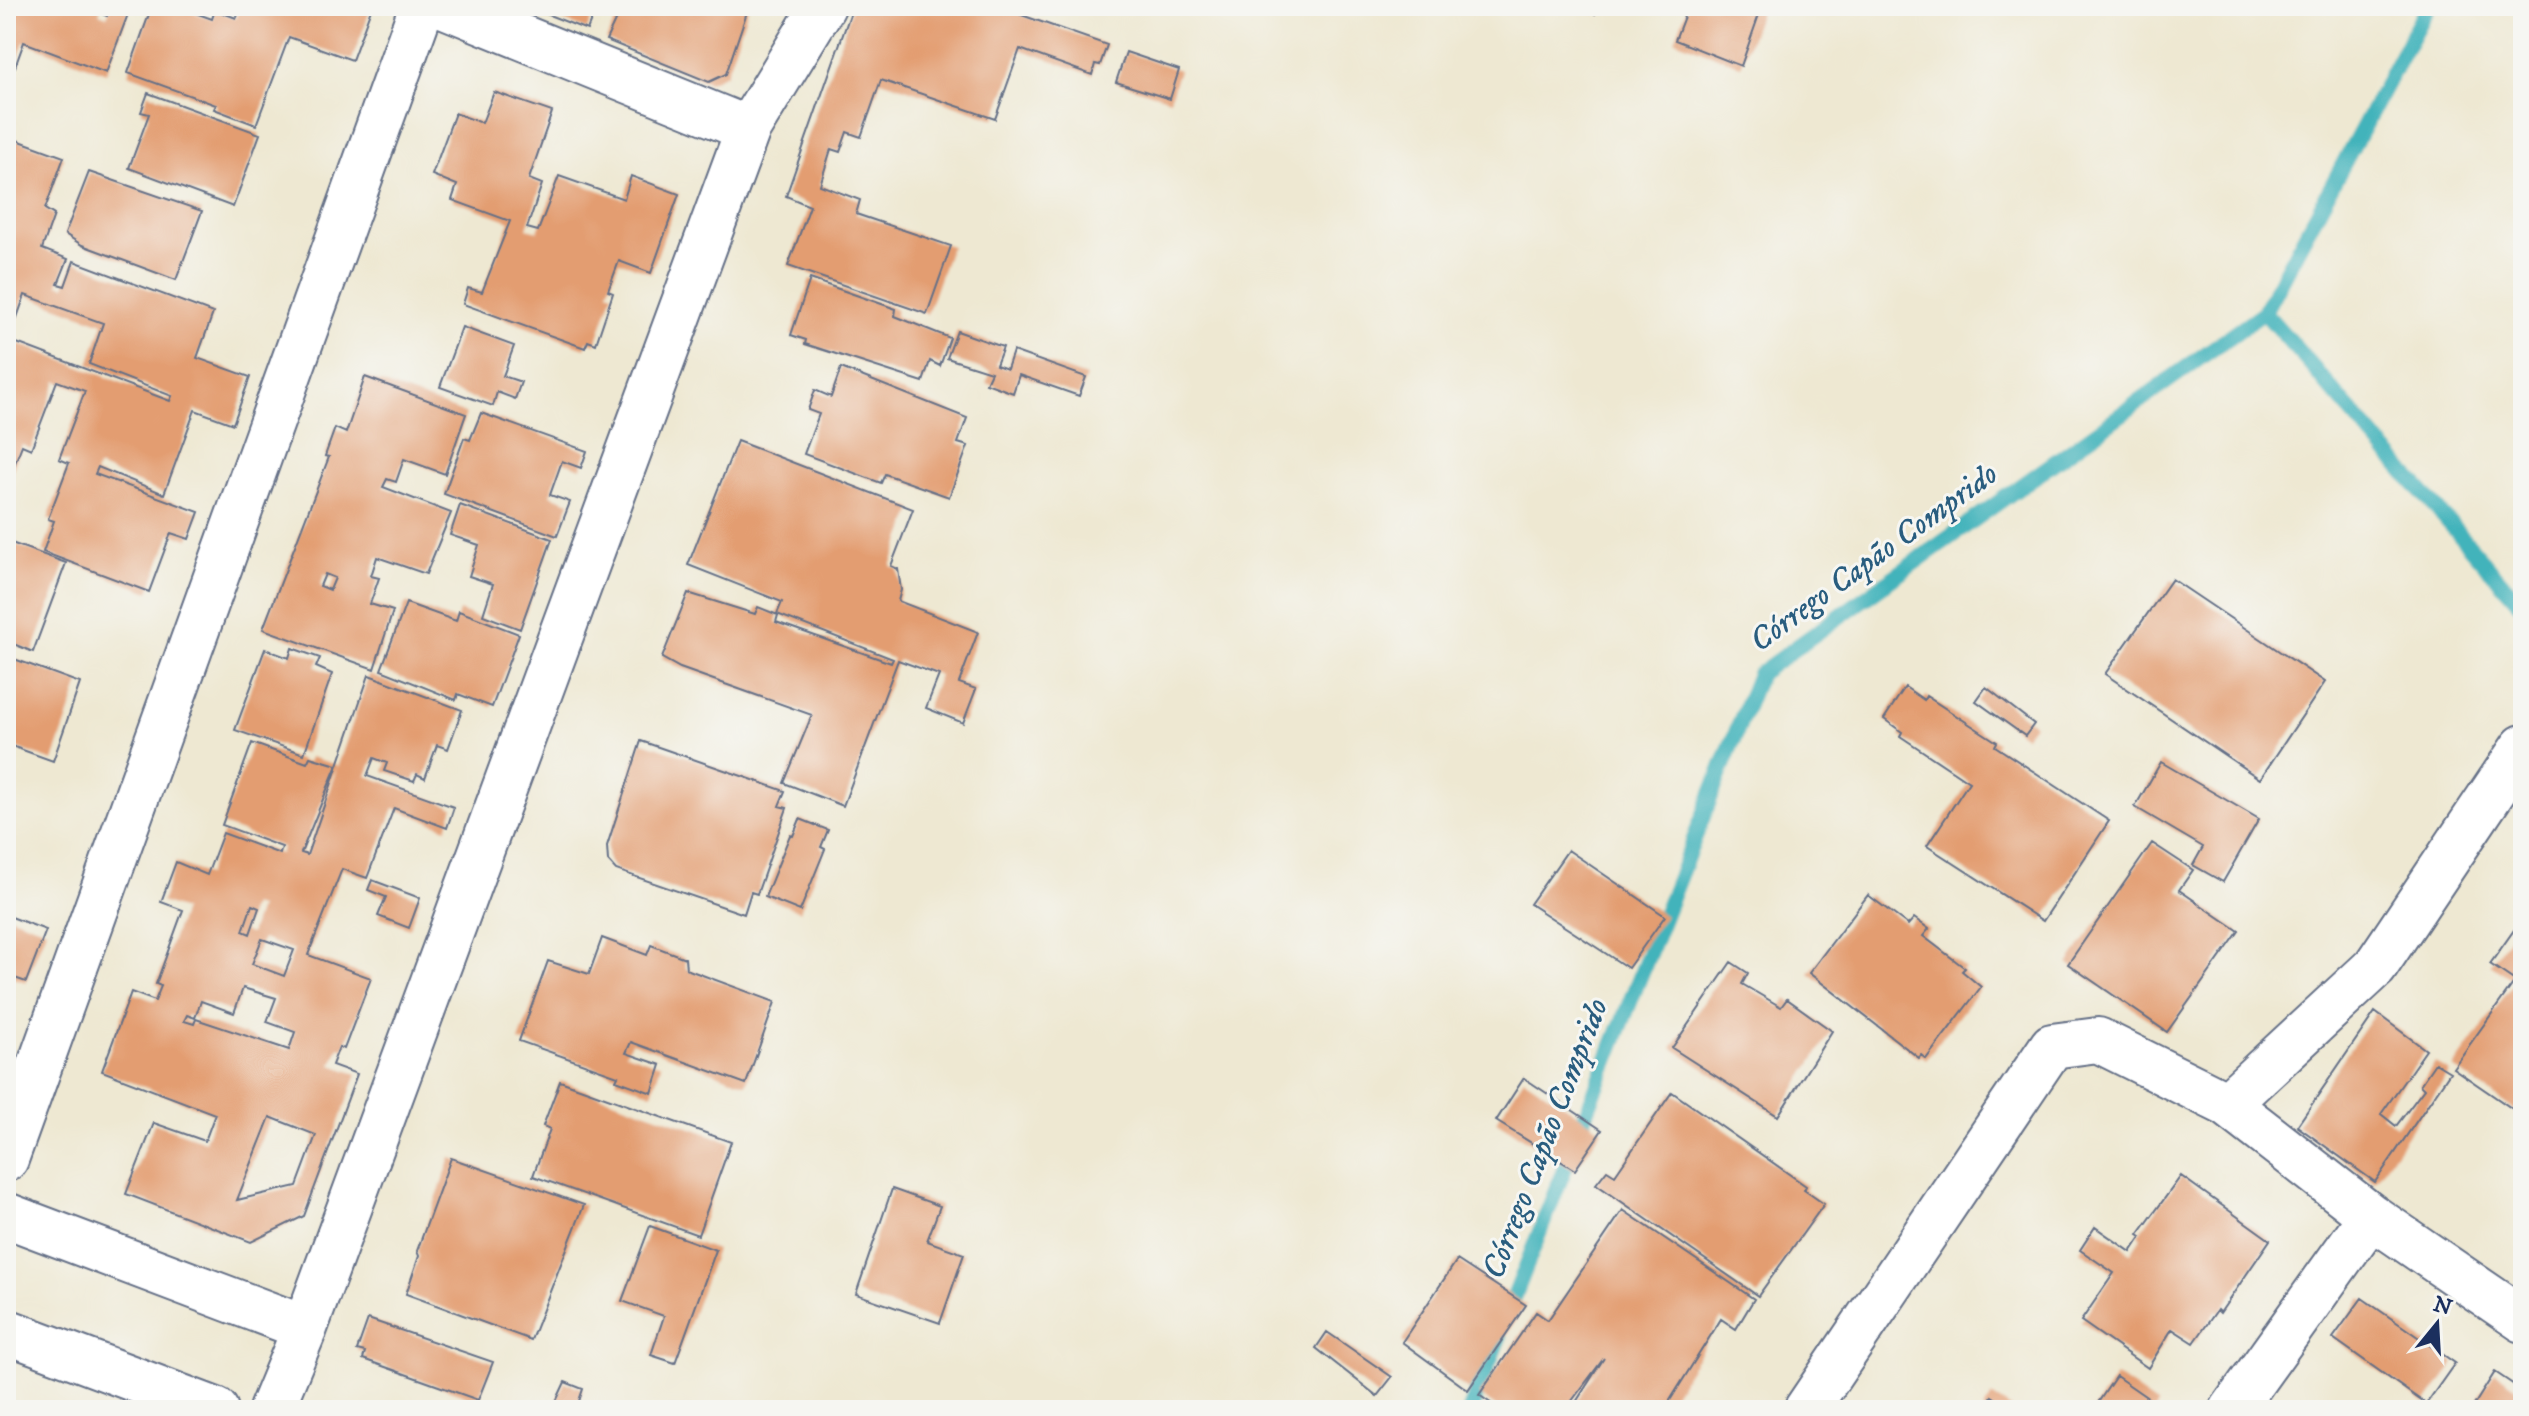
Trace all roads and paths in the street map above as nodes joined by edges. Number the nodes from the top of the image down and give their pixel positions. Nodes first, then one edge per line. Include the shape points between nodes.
1 (422, 6) edge
2 (445, 6) edge
3 (823, 6) edge
4 (748, 129) junction
5 (2523, 747) edge
6 (2227, 1104) junction
7 (6, 1159) edge
8 (6, 1215) edge
9 (2371, 1216) junction
10 (2523, 1320) edge
11 (305, 1328) junction
12 (6, 1331) edge
13 (216, 1410) edge
14 (271, 1410) edge
15 (1806, 1410) edge
16 (2232, 1410) edge

1 - 7 street
2 - 4 street
3 - 4 street
4 - 11 street
5 - 6 street via 2375,967
6 - 9 street
6 - 15 street via 2098,1040 2052,1046
8 - 11 street
9 - 10 street
9 - 16 street
11 - 14 street
12 - 13 street

